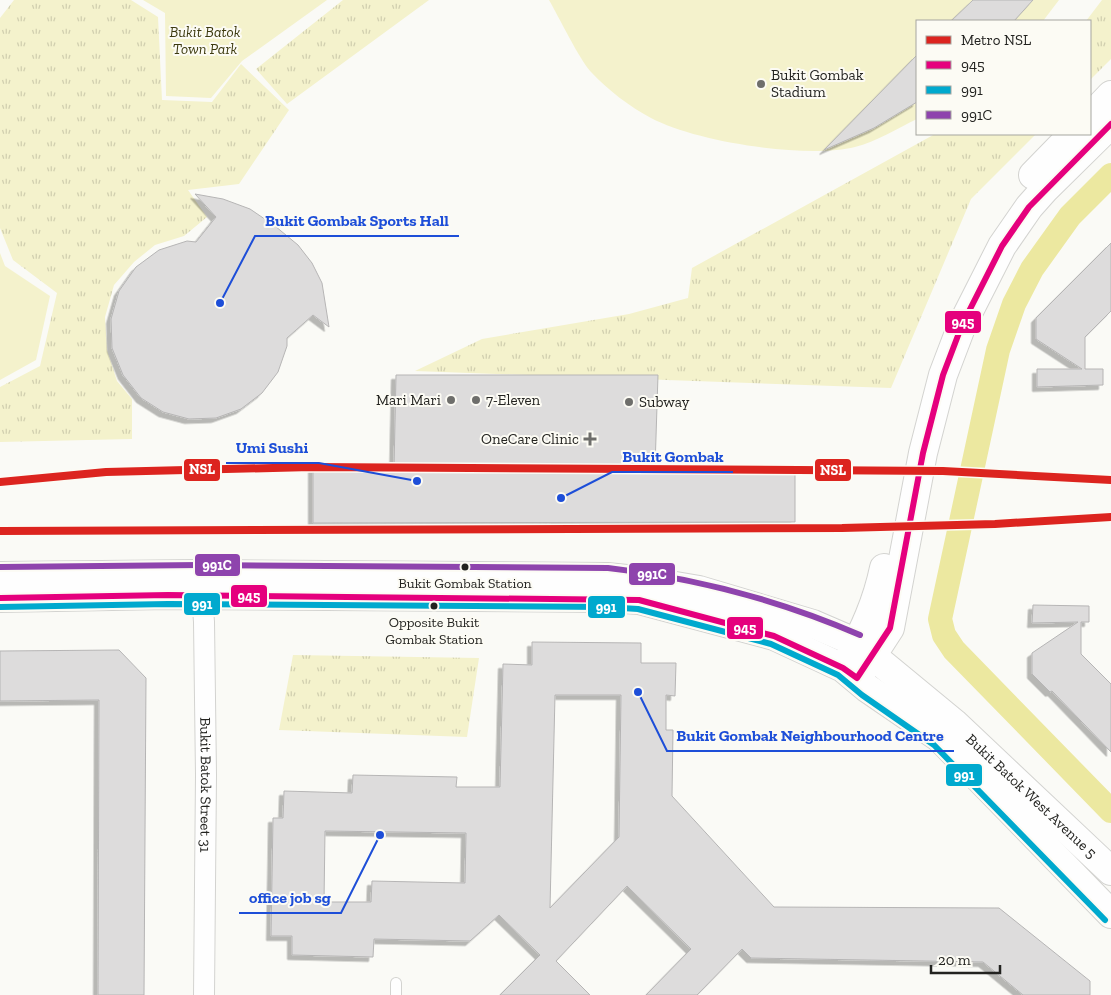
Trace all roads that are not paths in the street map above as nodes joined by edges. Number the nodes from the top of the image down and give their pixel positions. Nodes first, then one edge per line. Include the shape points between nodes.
1 (1111, 95) edge
2 (1091, 116) edge
3 (1111, 124) edge
4 (1073, 135) edge
5 (0, 576) edge
6 (202, 586) junction
7 (0, 598) edge
8 (865, 650) junction
9 (850, 673) junction
10 (1111, 871) edge
11 (1111, 914) edge
12 (396, 983) dead end
13 (204, 995) edge
14 (396, 995) edge

1 - 2 street
3 - 8 street via 1029,207 1002,246 962,325 943,375 923,453 890,628
4 - 8 street via 1011,200 983,244 944,329 911,433
5 - 6 street, Bukit Batok West Avenue 5
6 - 7 street, Bukit Batok West Avenue 5 via 168,595
6 - 8 street, Bukit Batok West Avenue 5 via 606,577 699,590 742,602 813,624
6 - 9 street, Bukit Batok West Avenue 5 via 639,600 774,636
6 - 13 street, Bukit Batok Street 31 via 206,775
8 - 9 street
8 - 10 street, Bukit Batok West Avenue 5 via 954,723
9 - 11 street, Bukit Batok West Avenue 5 via 940,738
12 - 14 lane

